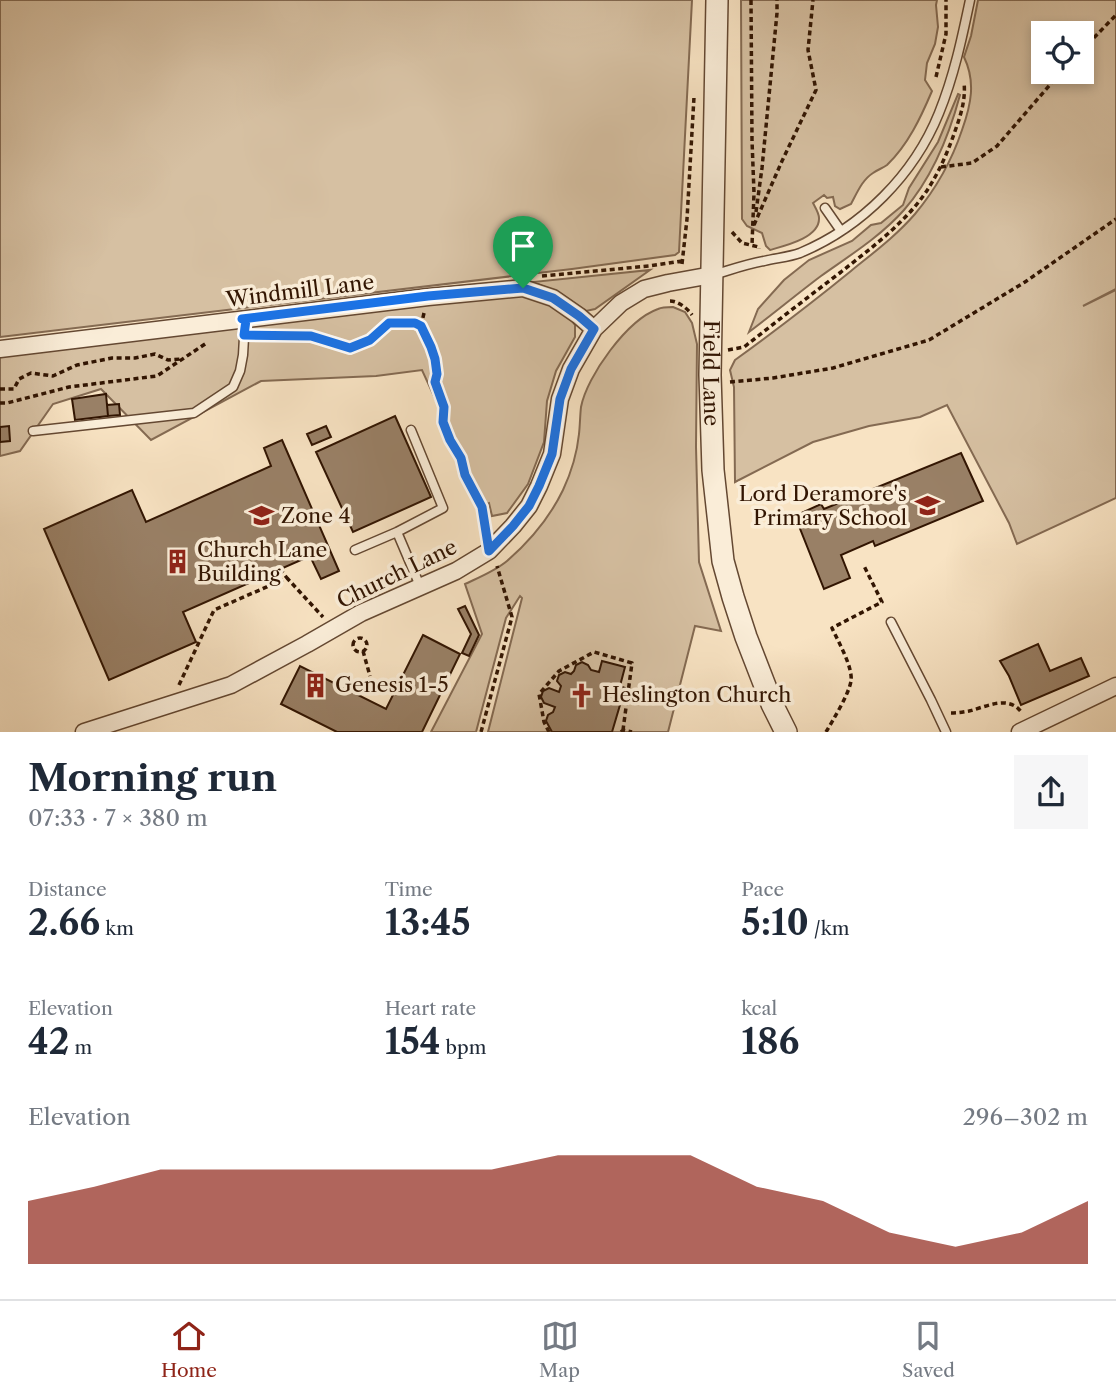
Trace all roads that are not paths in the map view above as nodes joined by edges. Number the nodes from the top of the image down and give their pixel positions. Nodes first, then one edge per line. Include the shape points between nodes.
1 (717, 0) edge
2 (971, 0) edge
3 (825, 208) dead end
4 (841, 231) junction
5 (712, 275) junction
6 (243, 327) junction
7 (594, 329) junction
8 (0, 349) edge
9 (411, 430) dead end
10 (33, 431) dead end
11 (397, 532) junction
12 (355, 550) dead end
13 (420, 586) junction
14 (891, 622) dead end
15 (1109, 685) edge
16 (84, 732) edge
17 (786, 732) edge
18 (946, 732) edge
19 (1020, 732) edge

1 - 5 street, Field Lane
2 - 4 lane via 948,88 919,153 885,195
3 - 4 lane
4 - 5 lane via 797,254
5 - 7 street, Church Lane via 644,289
5 - 17 street, Field Lane via 712,470 723,561 746,638
6 - 7 street, Windmill Lane via 428,296 523,288 553,298
6 - 8 street, Windmill Lane
6 - 10 lane via 243,355 233,387 194,413
7 - 13 street, Church Lane via 571,369 560,399 552,454 529,506 489,551
9 - 11 lane via 443,508
11 - 12 lane
11 - 13 lane
13 - 16 street, Church Lane via 231,685
14 - 18 lane
15 - 19 street

